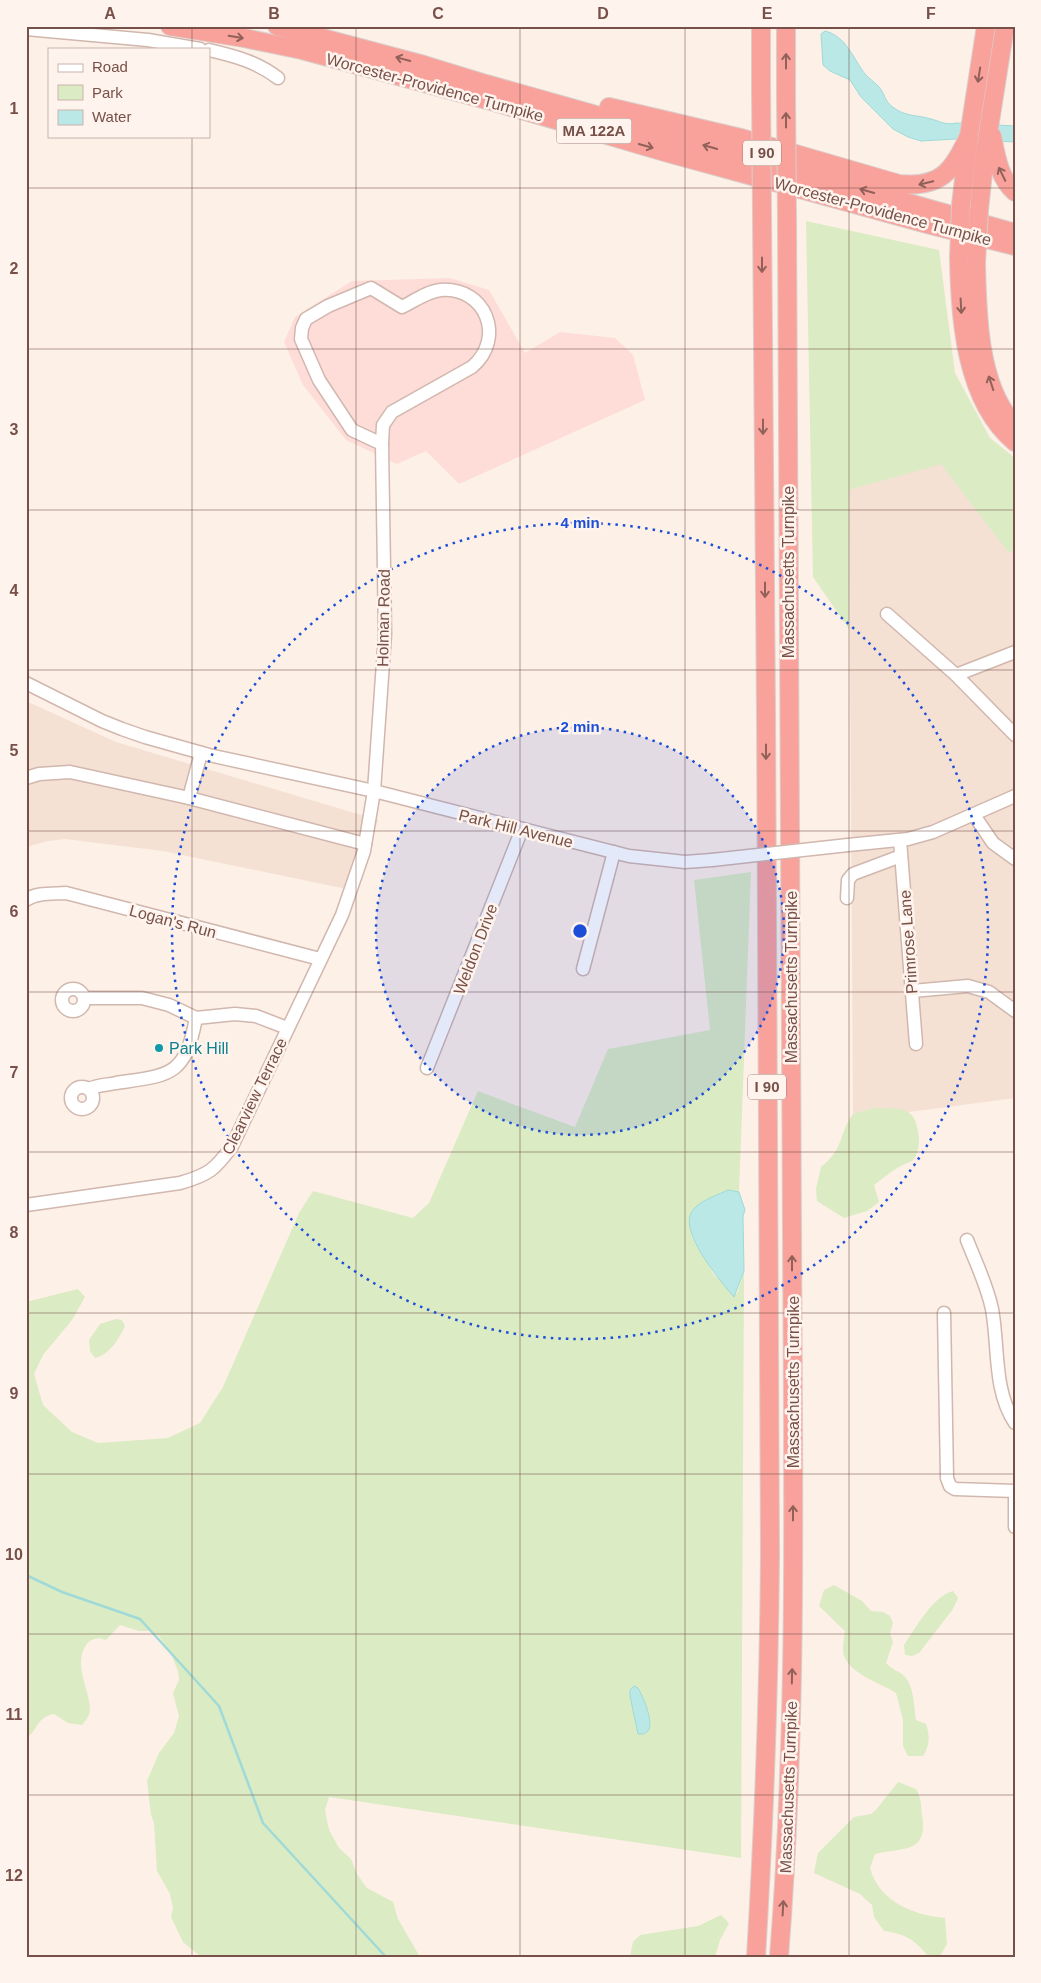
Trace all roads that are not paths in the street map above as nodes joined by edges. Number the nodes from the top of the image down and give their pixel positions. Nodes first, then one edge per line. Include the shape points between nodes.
1 (170, 26) edge
2 (277, 26) edge
3 (761, 26) edge
4 (786, 26) edge
5 (986, 26) edge
6 (1005, 26) edge
7 (26, 29) edge
8 (194, 48) edge
9 (210, 50) edge
10 (424, 65) junction
11 (278, 78) dead end
12 (975, 150) junction
13 (1015, 192) edge
14 (931, 226) junction
15 (1015, 232) edge
16 (1015, 246) edge
17 (1015, 254) edge
18 (1015, 425) edge
19 (1015, 442) edge
20 (382, 444) junction
21 (887, 614) dead end
22 (1015, 652) edge
23 (956, 675) junction
24 (26, 683) edge
25 (1015, 735) edge
26 (201, 753) junction
27 (26, 778) edge
28 (374, 791) junction
29 (1015, 796) edge
30 (189, 798) junction
31 (974, 815) junction
32 (522, 829) junction
33 (900, 840) junction
34 (365, 844) junction
35 (614, 852) junction
36 (901, 856) junction
37 (1015, 859) edge
38 (847, 898) dead end
39 (26, 900) edge
40 (320, 959) junction
41 (583, 969) dead end
42 (912, 991) junction
43 (84, 998) dead end
44 (1015, 1011) edge
45 (196, 1018) junction
46 (287, 1028) junction
47 (916, 1044) dead end
48 (427, 1068) dead end
49 (89, 1089) dead end
50 (26, 1205) edge
51 (967, 1240) dead end
52 (944, 1314) dead end
53 (1015, 1423) edge
54 (1015, 1491) edge
55 (1015, 1498) edge
56 (1015, 1527) edge
57 (756, 1957) edge
58 (779, 1957) edge

1 -> 14 highway, Worcester-Providence Turnpike / MA 122A via 319,55
10 -> 2 highway, Worcester-Providence Turnpike / MA 122A
3 -> 57 highway, Massachusetts Turnpike / I 90, bridge via 770,1564 769,1685
58 -> 4 highway, Massachusetts Turnpike / I 90, bridge via 789,1792 793,1641
5 -> 12 highway
6 - 12 highway via 990,124
7 - 8 street via 148,40
9 - 11 street via 253,62
12 -> 10 highway via 938,179 920,185 900,184 741,138 468,70
15 -> 10 highway, Worcester-Providence Turnpike / MA 122A
13 -> 12 highway
18 -> 12 highway, bridge via 1002,409 987,371 977,303 979,210
12 -> 19 highway, bridge via 961,205 961,317 973,371 990,415
14 - 16 highway, Worcester-Providence Turnpike / MA 122A
14 - 17 highway
20 - 20 street, Holman Road via 352,430 330,397 301,339 306,319 336,302 372,288 402,307 438,290 466,296 488,316 489,336 483,355 472,368 392,412 383,425
20 - 28 street, Holman Road via 385,634
21 - 23 street
22 - 23 street
23 - 25 street
24 - 26 street, Park Hill Avenue via 102,721
26 - 28 street, Park Hill Avenue
26 - 30 street
27 - 30 street via 70,772
28 - 32 street, Park Hill Avenue
28 - 34 street, Clearview Terrace
29 - 31 street, Park Hill Avenue
30 - 34 street
31 - 33 street, Park Hill Avenue via 933,832
31 - 37 street via 993,843
32 - 35 street, Park Hill Avenue
32 - 48 street, Weldon Drive
33 - 35 street, Park Hill Avenue, bridge via 675,862
33 - 36 street, Primrose Lane
34 - 40 street, Clearview Terrace via 342,915
35 - 41 street
36 - 38 street via 853,874 848,880
36 - 42 street, Primrose Lane
39 - 40 street, Logan's Run via 66,893
40 - 46 street, Clearview Terrace
42 - 44 street via 968,986 989,992
42 - 47 street, Primrose Lane
43 - 45 street via 142,998
45 - 46 street via 235,1014 256,1016
45 - 49 street via 191,1043 181,1063 171,1070 158,1076
46 - 50 street, Clearview Terrace via 232,1146 221,1161 203,1176 180,1183
51 - 53 street via 987,1289 999,1379
52 - 54 street via 947,1478 950,1486 955,1489
55 - 56 street

